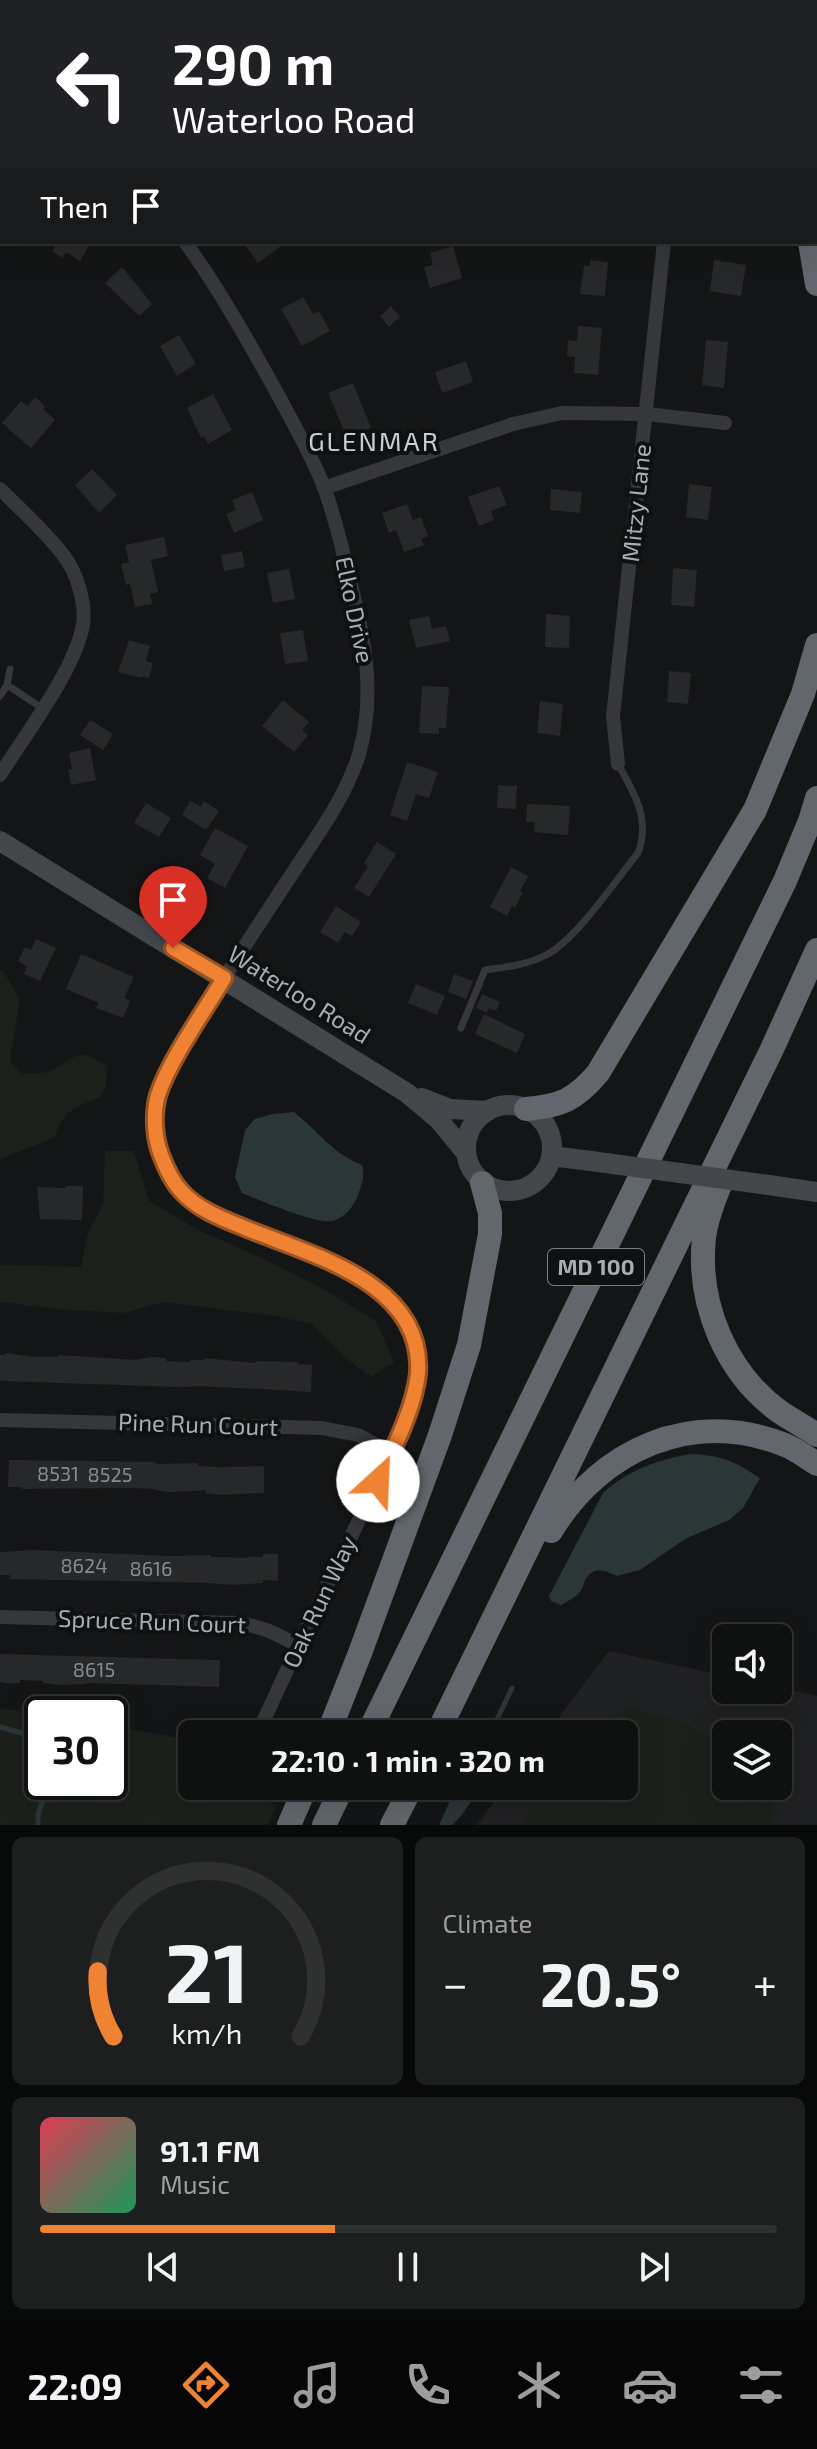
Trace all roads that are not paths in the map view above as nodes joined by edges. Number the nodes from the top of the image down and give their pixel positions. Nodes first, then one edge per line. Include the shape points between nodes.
1 (186, 244) edge
2 (664, 244) edge
3 (810, 244) edge
4 (817, 284) edge
5 (647, 414) junction
6 (725, 423) dead end
7 (324, 488) junction
8 (0, 489) edge
9 (817, 645) edge
10 (10, 669) dead end
11 (7, 685) junction
12 (0, 696) edge
13 (42, 708) junction
14 (618, 764) joint
15 (0, 775) edge
16 (817, 798) edge
17 (0, 841) edge
18 (817, 950) edge
19 (224, 978) junction
20 (461, 1028) dead end
21 (772, 1049) junction
22 (407, 1093) junction
23 (526, 1109) junction
24 (488, 1111) junction
25 (466, 1153) junction
26 (551, 1156) junction
27 (482, 1183) junction
28 (817, 1192) edge
29 (0, 1420) edge
30 (817, 1435) edge
31 (391, 1453) junction
32 (817, 1464) edge
33 (0, 1617) edge
34 (298, 1646) junction
35 (480, 1649) junction
36 (264, 1720) edge
37 (334, 1720) edge
38 (375, 1720) edge
39 (444, 1720) edge
40 (300, 1800) edge
41 (336, 1800) edge
42 (405, 1800) edge
43 (289, 1825) edge
44 (324, 1825) edge
45 (392, 1825) edge

1 - 7 street, Elko Drive via 246,335
2 - 5 street, Mitzy Lane
3 - 4 highway
5 - 6 street
5 - 7 street via 540,417
5 - 14 street, Mitzy Lane via 613,716
7 - 19 street, Elko Drive via 357,606 369,692 367,722 350,781
8 - 13 street via 65,558 82,601 83,624 75,647
9 - 23 highway via 803,694 755,810 598,1073 570,1100
10 - 11 lane
11 - 12 lane
11 - 13 lane
13 - 15 street
14 - 20 lane via 643,821 638,853 565,943 524,964 485,970
16 - 38 highway, MD 100 via 785,881
17 - 19 main road, Waterloo Road
18 - 21 highway, MD 100
19 - 22 main road, Waterloo Road
19 - 31 street, Oak Run Way via 157,1097 158,1148 168,1172 197,1204 362,1277 398,1309 416,1348 418,1371
21 - 30 highway via 710,1210 704,1237 706,1295 715,1327 740,1371 778,1411
21 - 35 highway, MD 100
22 - 24 main road, Waterloo Road via 450,1109
22 - 25 main road, Waterloo Road
23 - 24 main road via 512,1105
23 - 26 main road via 547,1129
24 - 25 main road via 470,1127
25 - 27 main road
26 - 27 main road via 540,1178 524,1189 506,1191
26 - 28 main road, bridge
27 - 37 highway via 490,1234 469,1345
29 - 31 street, Pine Run Court via 322,1428 358,1435
31 - 34 street, Oak Run Way
32 - 35 highway via 787,1445 735,1433 682,1434 633,1450 595,1477 565,1508
33 - 34 street, Spruce Run Court via 237,1623 265,1628
34 - 36 street, Oak Run Way
35 - 39 highway, MD 100
40 - 43 highway
41 - 44 highway
42 - 45 highway

